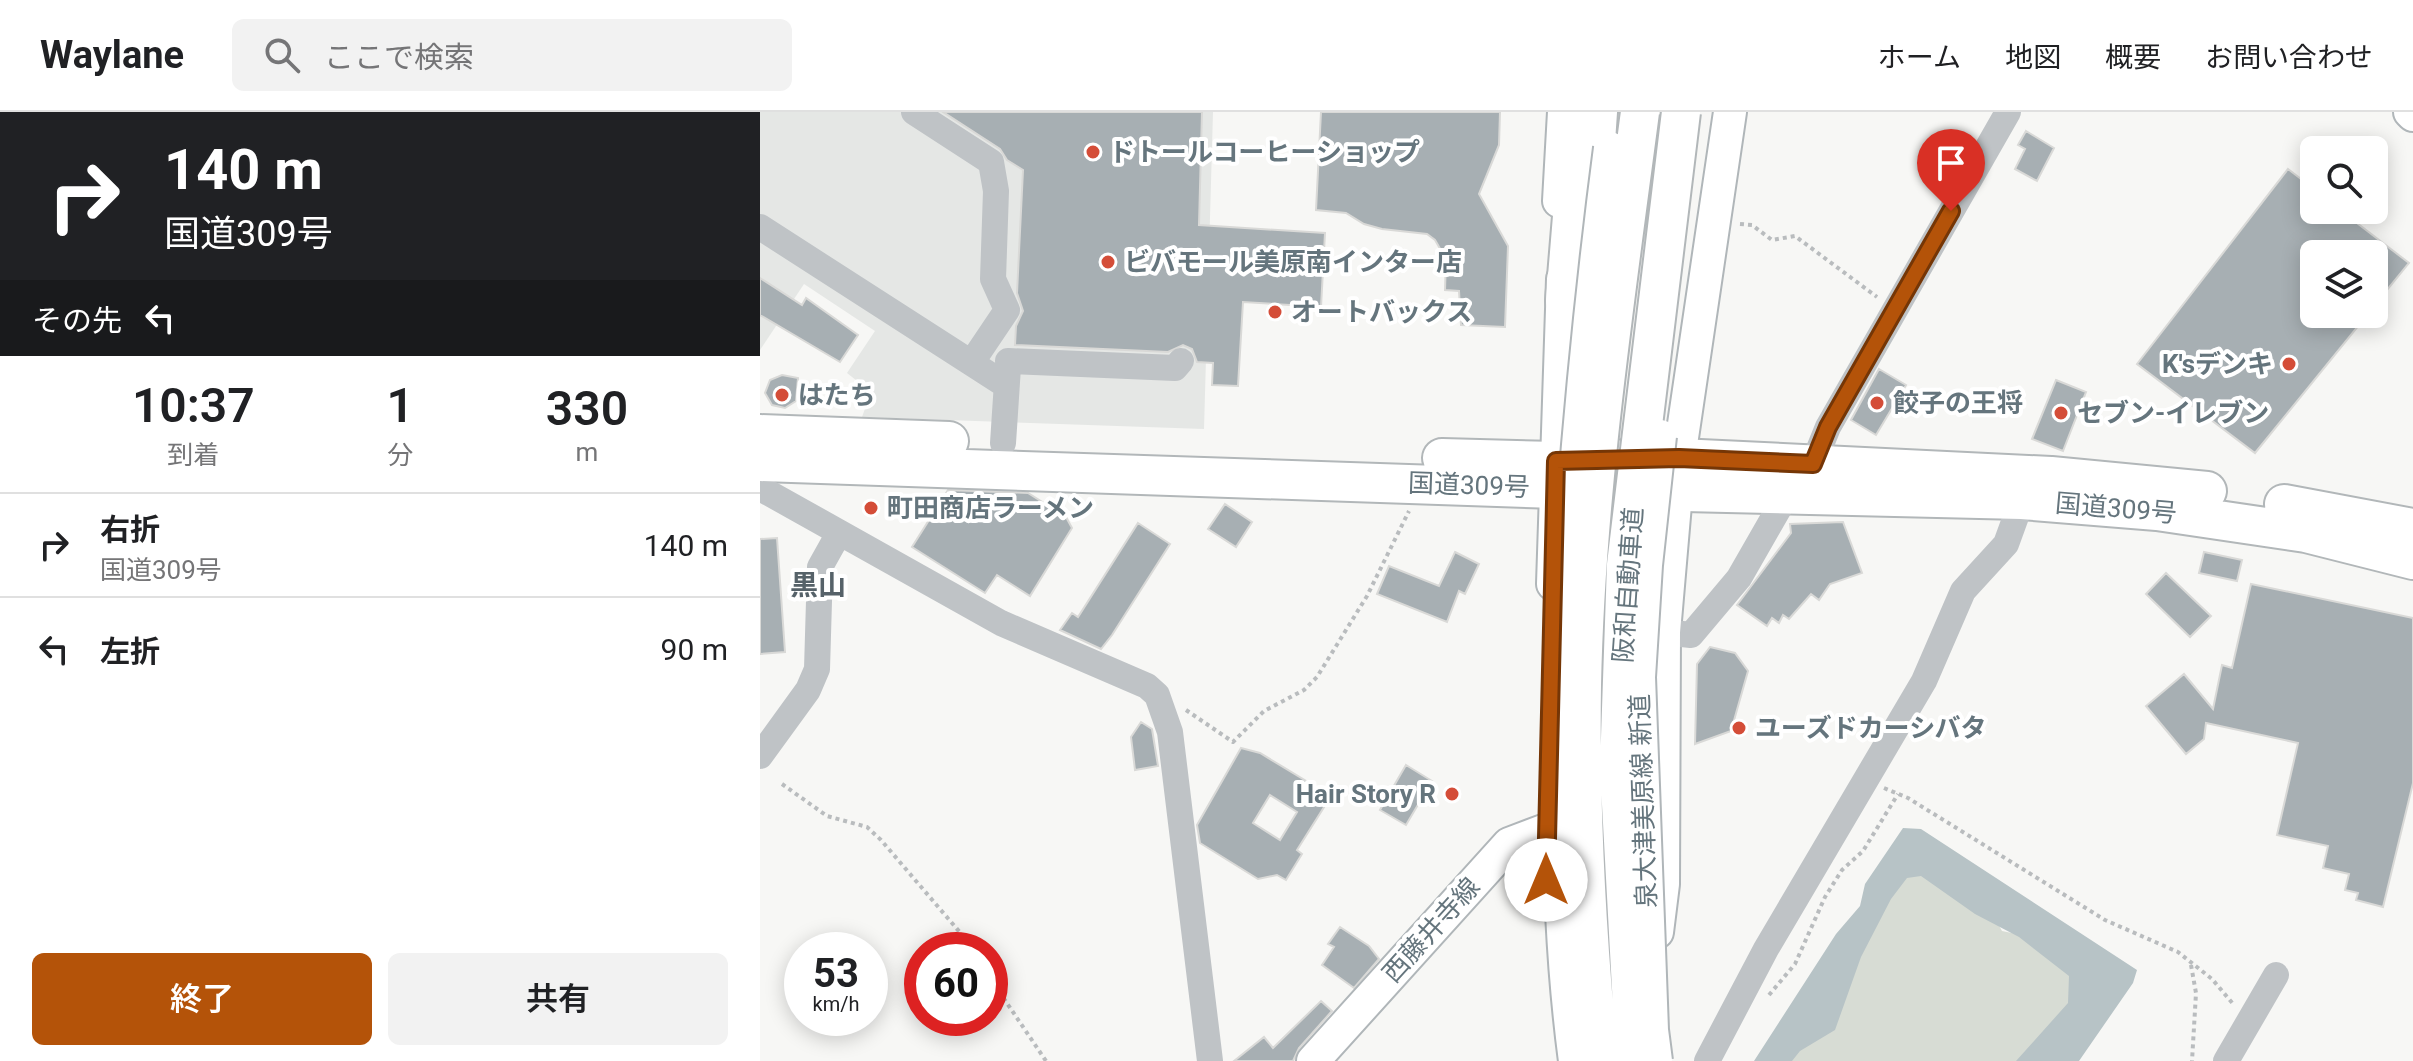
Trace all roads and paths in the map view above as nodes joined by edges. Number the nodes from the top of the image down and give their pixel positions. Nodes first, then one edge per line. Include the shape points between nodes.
1 (914, 112) edge
2 (1564, 112) edge
3 (1615, 112) edge
4 (1640, 112) edge
5 (1730, 112) edge
6 (2008, 112) edge
7 (1691, 121) edge
8 (1596, 130) edge
9 (1713, 223) junction
10 (760, 227) edge
11 (1577, 302) junction
12 (1007, 310) junction
13 (1896, 318) junction
14 (1181, 361) dead end
15 (972, 362) junction
16 (1006, 373) junction
17 (760, 434) edge
18 (1003, 443) junction
19 (760, 462) edge
20 (1813, 464) junction
21 (1678, 473) junction
22 (1556, 475) junction
23 (1422, 483) junction
24 (760, 488) edge
25 (1786, 496) junction
26 (2022, 500) junction
27 (839, 533) junction
28 (2411, 539) edge
29 (1664, 632) junction
30 (1157, 695) junction
31 (760, 756) edge
32 (1867, 780) junction
33 (782, 784) dead end
34 (1898, 794) junction
35 (1662, 827) junction
36 (1546, 830) junction
37 (960, 932) edge
38 (2191, 963) junction
39 (2276, 975) dead end
40 (1762, 1003) dead end
41 (1008, 1005) edge
42 (2248, 1023) junction
43 (1046, 1061) edge
44 (1210, 1061) edge
45 (1313, 1061) edge
46 (1560, 1061) edge
47 (1575, 1061) edge
48 (1599, 1061) edge
49 (1620, 1061) edge
50 (1635, 1061) edge
51 (1656, 1061) edge
52 (1707, 1061) edge
53 (2192, 1061) edge
54 (2226, 1061) edge

1 - 12 street via 991,162 996,191 993,279
2 - 11 main road via 1559,177
3 - 8 main road
4 - 48 highway, 阪和自動車道, bridge via 1611,330 1582,684 1582,829
5 - 9 main road
6 - 13 street
7 - 50 highway, 阪和自動車道, bridge via 1626,565 1619,767
7 - 51 main road, 泉大津美原線 新道, bridge via 1639,677
8 - 11 highway, bridge
9 - 13 path via 1752,225 1772,240 1795,236
9 - 21 main road
10 - 15 street
11 - 22 main road
11 - 47 main road, bridge via 1561,676 1561,903
12 - 15 street
12 - 16 street
13 - 20 street via 1828,427
14 - 16 street via 1175,368
15 - 16 street
16 - 18 street
17 - 18 highway, 国道309号
18 - 22 highway, 国道309号
19 - 23 highway, 国道309号
20 - 21 highway, 国道309号
20 - 28 highway, 国道309号 via 1891,457 1983,461 2153,484
21 - 22 highway, 国道309号
21 - 25 highway, 国道309号
21 - 29 main road
22 - 23 highway, 国道309号
22 - 36 main road
23 - 30 path via 1367,596 1304,690 1264,711 1233,742
24 - 27 street
25 - 26 highway, 国道309号
25 - 29 street via 1739,578 1691,635
26 - 28 highway, 国道309号 via 2232,520 2306,533
26 - 32 street via 2006,544 1963,591 1924,681
27 - 30 street via 1001,623
27 - 31 street via 820,567 817,669
29 - 35 main road
30 - 44 street via 1170,732
32 - 34 path
32 - 52 street via 1766,949
33 - 37 path via 827,816 867,827
34 - 38 path via 2105,920 2178,952
34 - 40 path via 1863,851 1842,870 1825,897 1795,964
35 - 36 main road, 西藤井寺線
35 - 49 main road via 1660,921
36 - 45 main road, 西藤井寺線 via 1509,844
36 - 46 main road
38 - 42 path via 2212,979
38 - 53 path via 2196,993
39 - 42 street
41 - 43 path
42 - 54 street

